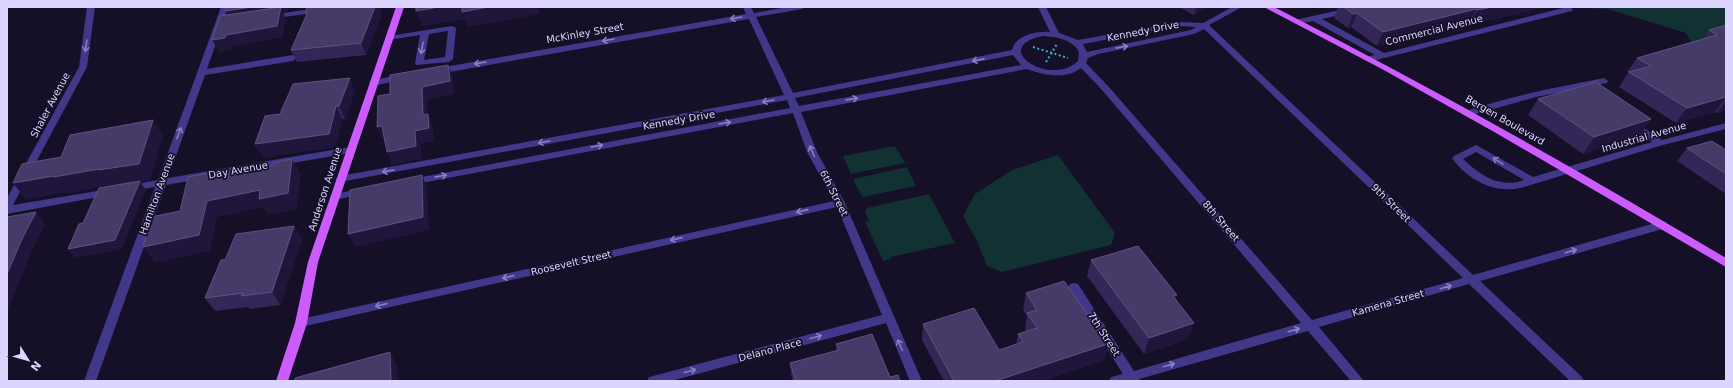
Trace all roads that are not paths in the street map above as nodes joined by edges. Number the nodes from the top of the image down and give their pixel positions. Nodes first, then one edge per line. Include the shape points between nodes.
1 (91, 7) edge
2 (225, 7) edge
3 (340, 7) edge
4 (400, 7) edge
5 (802, 7) edge
6 (1042, 7) edge
7 (1238, 7) edge
8 (1268, 7) edge
9 (1363, 7) edge
10 (1544, 7) edge
11 (1569, 9) dead end
12 (749, 11) edge
13 (1553, 12) junction
14 (264, 18) edge
15 (1314, 18) junction
16 (1298, 22) junction
17 (1204, 25) junction
18 (425, 33) junction
19 (1057, 37) junction
20 (389, 38) junction
21 (1076, 43) junction
22 (1016, 52) junction
23 (1382, 55) junction
24 (293, 58) edge
25 (1368, 58) junction
26 (1080, 60) junction
27 (1028, 66) junction
28 (201, 73) junction
29 (427, 73) edge
30 (411, 76) edge
31 (1604, 81) dead end
32 (373, 82) junction
33 (1578, 86) junction
34 (1590, 94) edge
35 (789, 97) junction
36 (796, 110) junction
37 (1469, 113) junction
38 (1622, 116) edge
39 (668, 119) junction
40 (1726, 126) edge
41 (672, 132) junction
42 (572, 137) junction
43 (1660, 143) junction
44 (350, 150) junction
45 (576, 150) junction
46 (464, 157) junction
47 (466, 171) junction
48 (1569, 171) junction
49 (340, 179) junction
50 (1532, 181) junction
51 (161, 183) junction
52 (400, 184) edge
53 (370, 190) edge
54 (335, 197) junction
55 (840, 203) junction
56 (7, 209) edge
57 (1662, 225) junction
58 (1726, 263) edge
59 (1470, 280) junction
60 (1074, 287) dead end
61 (888, 318) junction
62 (301, 323) junction
63 (1310, 325) junction
64 (1133, 379) edge
65 (90, 381) edge
66 (282, 381) edge
67 (653, 381) edge
68 (916, 381) edge
69 (1115, 381) edge
70 (1358, 381) edge
71 (1578, 381) edge

1 -> 56 street, Shaler Avenue via 83,67
2 - 28 street, Hamilton Avenue via 222,25
3 - 14 street
4 - 20 main road, Anderson Avenue
5 - 12 street, McKinley Street
6 - 19 street
7 - 17 street, Kennedy Drive
8 - 16 main road, Bergen Boulevard
9 - 15 street
10 - 13 street
11 - 13 street, Commercial Avenue
12 -> 29 street, McKinley Street
12 - 35 street, 6th Street
13 - 23 street, Commercial Avenue
15 - 16 street
15 - 23 street
16 - 25 main road, Bergen Boulevard
17 - 21 street, Kennedy Drive via 1178,24
26 -> 17 street, Kennedy Drive via 1096,52 1194,32
17 - 59 street, 9th Street
18 -> 18 street via 419,64 449,59 452,28
18 - 20 street
19 - 21 street
19 - 22 street via 1032,36 1019,43
20 - 32 main road, Anderson Avenue
21 - 26 street, 8th Street via 1082,49
22 - 27 street via 1020,60
22 -> 35 street, Kennedy Drive
23 - 25 street, Commercial Avenue
24 - 28 street
25 - 37 main road, Bergen Boulevard
26 - 27 street, Kennedy Drive via 1074,69 1064,72 1038,70
26 - 63 street, 8th Street
36 -> 27 street, Kennedy Drive
51 -> 28 street, Hamilton Avenue
30 - 32 street
31 - 33 street
32 - 44 main road, Anderson Avenue
33 - 34 street
33 - 37 street via 1510,100
35 - 36 street, 6th Street
35 -> 39 street, Kennedy Drive
41 -> 36 street, Kennedy Drive
55 -> 36 street, 6th Street via 812,152
37 - 48 main road, Bergen Boulevard
38 - 43 street
39 - 41 street
39 - 42 street, Kennedy Drive
40 - 43 street, Industrial Avenue
45 -> 41 street, Kennedy Drive
42 - 45 street
42 -> 46 street, Kennedy Drive
43 - 48 street, Industrial Avenue
44 - 49 main road, Anderson Avenue
44 - 51 street, Day Avenue
45 - 47 street, Kennedy Drive
46 - 47 street
46 -> 49 street, Kennedy Drive
52 -> 47 street, Kennedy Drive
48 - 50 street, Industrial Avenue
48 - 57 main road, Bergen Boulevard
49 - 54 main road, Anderson Avenue
50 -> 50 street, Industrial Avenue via 1476,148 1457,158 1485,182 1504,187 1519,187
51 - 56 street, Day Avenue
51 - 65 street, Hamilton Avenue
53 - 54 street
54 - 62 main road, Anderson Avenue via 313,262
55 - 61 street, 6th Street
55 -> 62 street, Roosevelt Street
57 - 58 main road, Bergen Boulevard
59 -> 57 street, Kamena Street
63 -> 59 street, Kamena Street
59 - 71 street, 9th Street
60 - 64 street, 7th Street
67 -> 61 street, Delano Place
68 -> 61 street, 6th Street
62 - 66 main road, Anderson Avenue
64 -> 63 street, Kamena Street
63 - 70 street, 8th Street
64 - 69 street, Kamena Street

